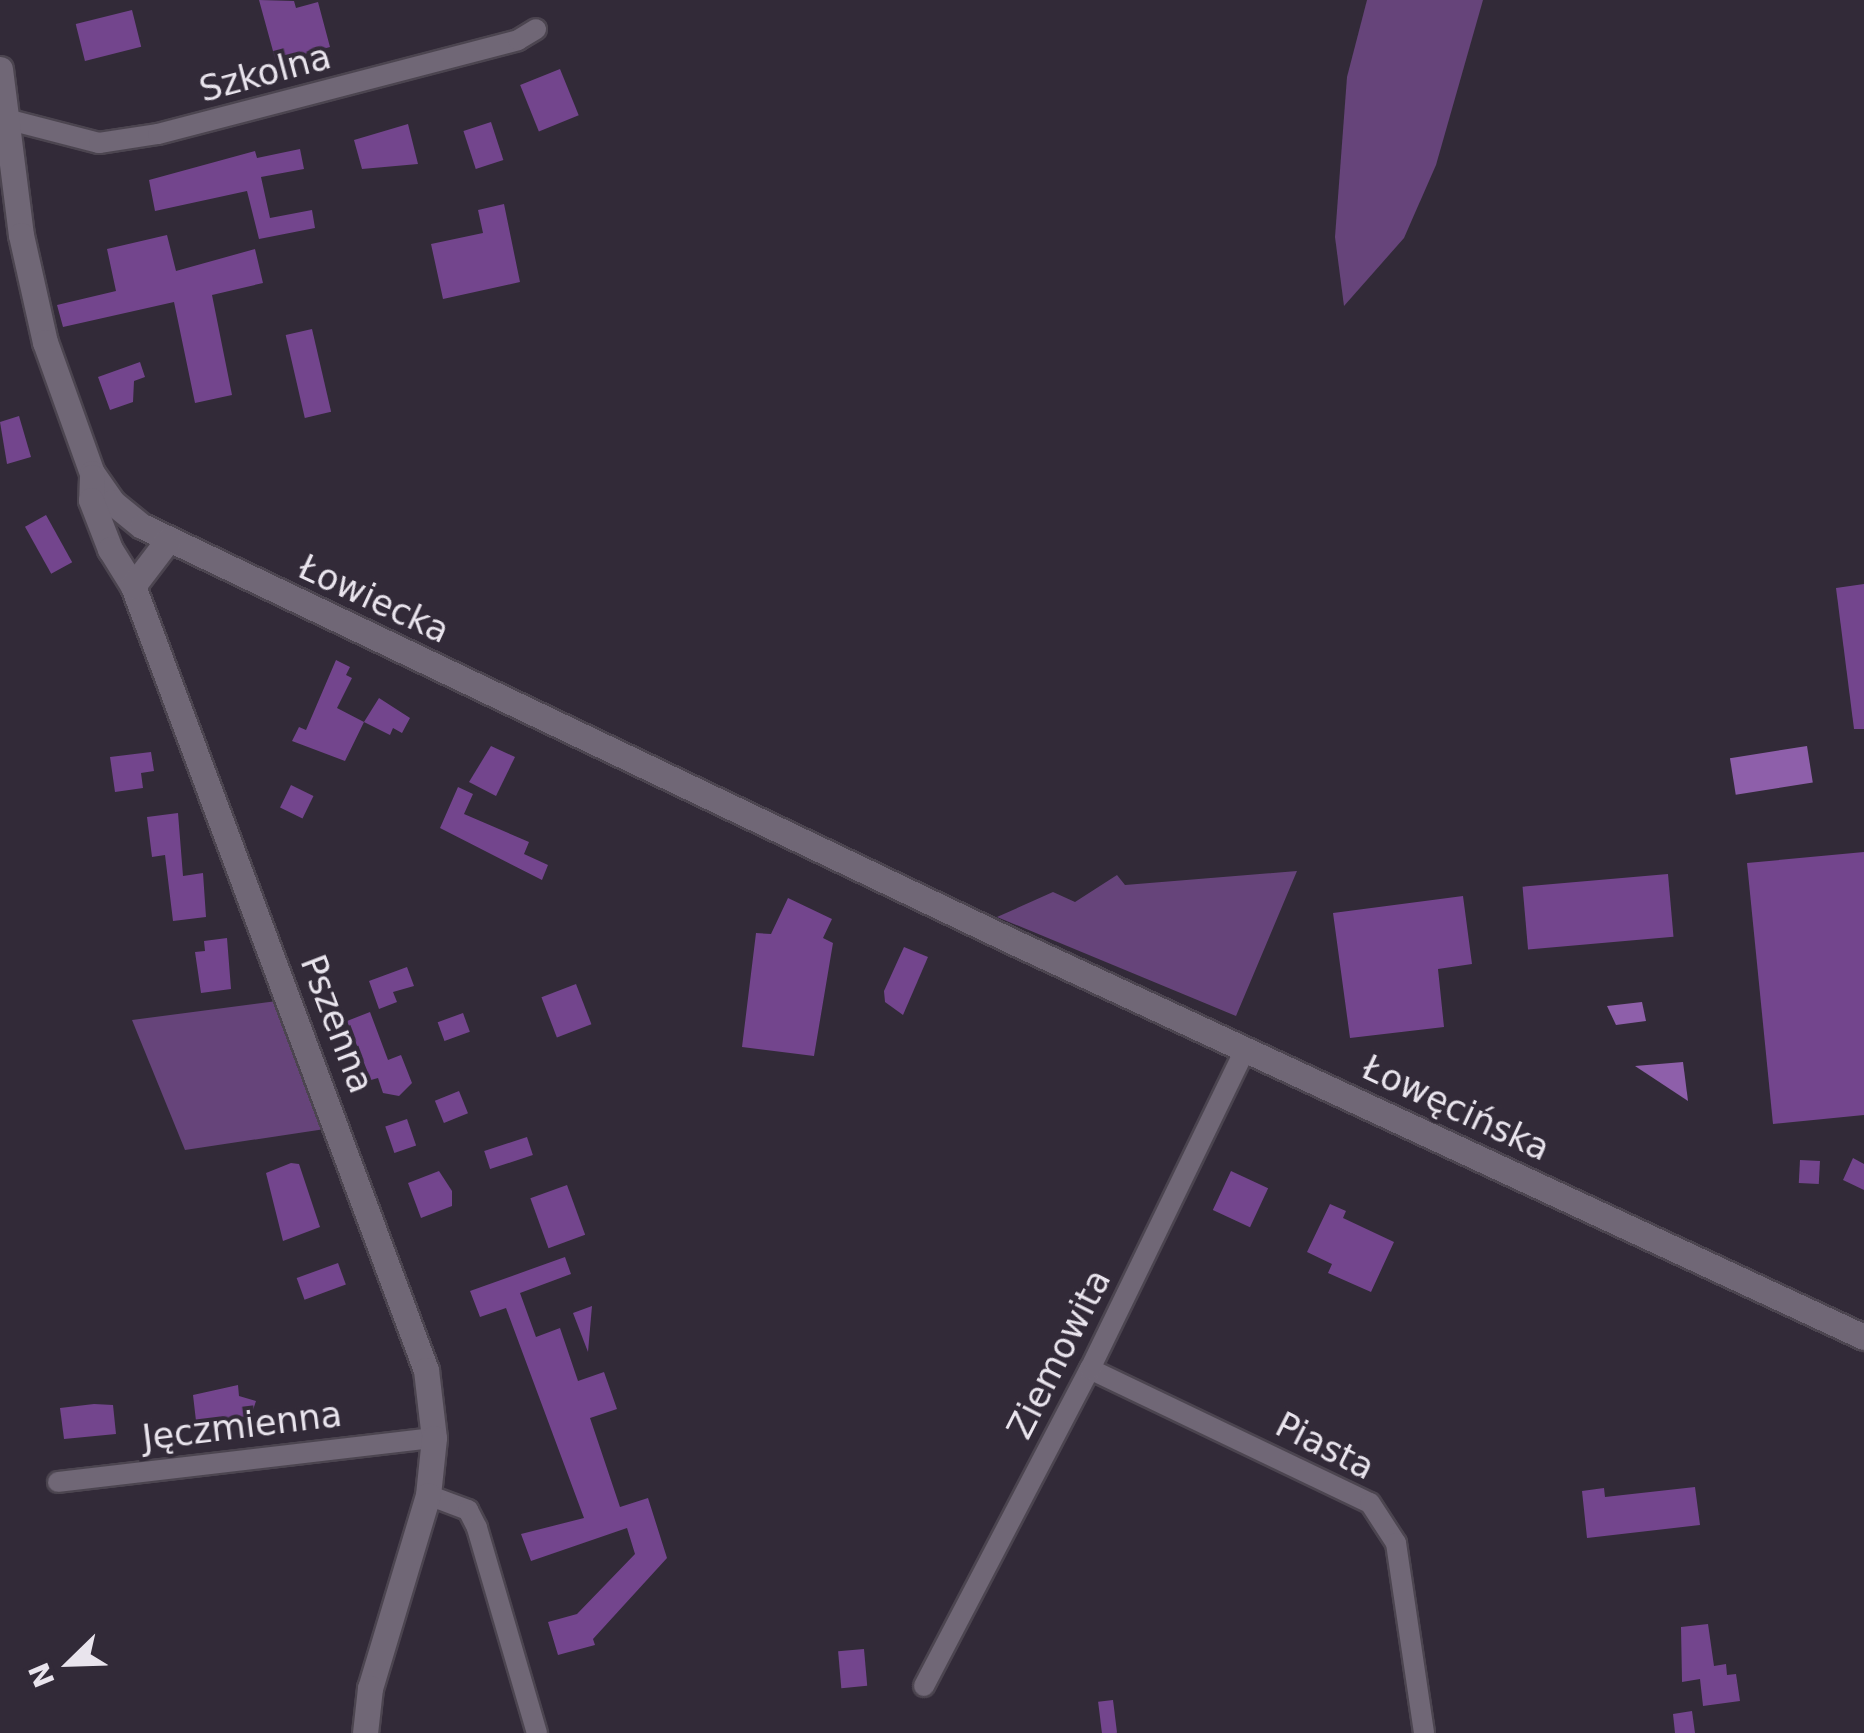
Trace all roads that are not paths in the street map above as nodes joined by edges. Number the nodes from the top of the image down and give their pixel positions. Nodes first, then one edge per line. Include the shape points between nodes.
1 (536, 28) dead end
2 (1, 83) edge
3 (6, 119) junction
4 (6, 156) edge
5 (92, 473) junction
6 (142, 526) junction
7 (168, 540) junction
8 (126, 576) junction
9 (1018, 944) joint
10 (1246, 1048) junction
11 (1864, 1337) edge
12 (1090, 1368) junction
13 (434, 1438) junction
14 (58, 1482) dead end
15 (428, 1495) junction
16 (924, 1686) dead end
17 (364, 1733) edge
18 (537, 1733) edge
19 (1424, 1733) edge

1 - 3 street, Szkolna via 518,40 158,134 99,143
2 - 3 street, Łowiecka
3 - 4 street, Łowiecka
4 - 5 street, Łowiecka via 39,322
5 - 6 street, Łowiecka via 112,502
5 - 8 street, Pszenna via 91,500
6 - 7 street, Łowiecka
6 - 8 street
7 - 8 street
7 - 9 street, Łowiecka
8 - 13 street, Pszenna via 411,1323
9 - 10 street, Łowęcińska
10 - 11 street, Łowęcińska
10 - 12 street, Ziemowita
12 - 16 street, Ziemowita
12 - 19 street, Piasta via 1370,1503 1396,1543
13 - 14 street, Jęczmienna
13 - 15 street, Pszenna
15 - 17 street, Pszenna via 370,1688
15 - 18 street via 468,1510 477,1528

